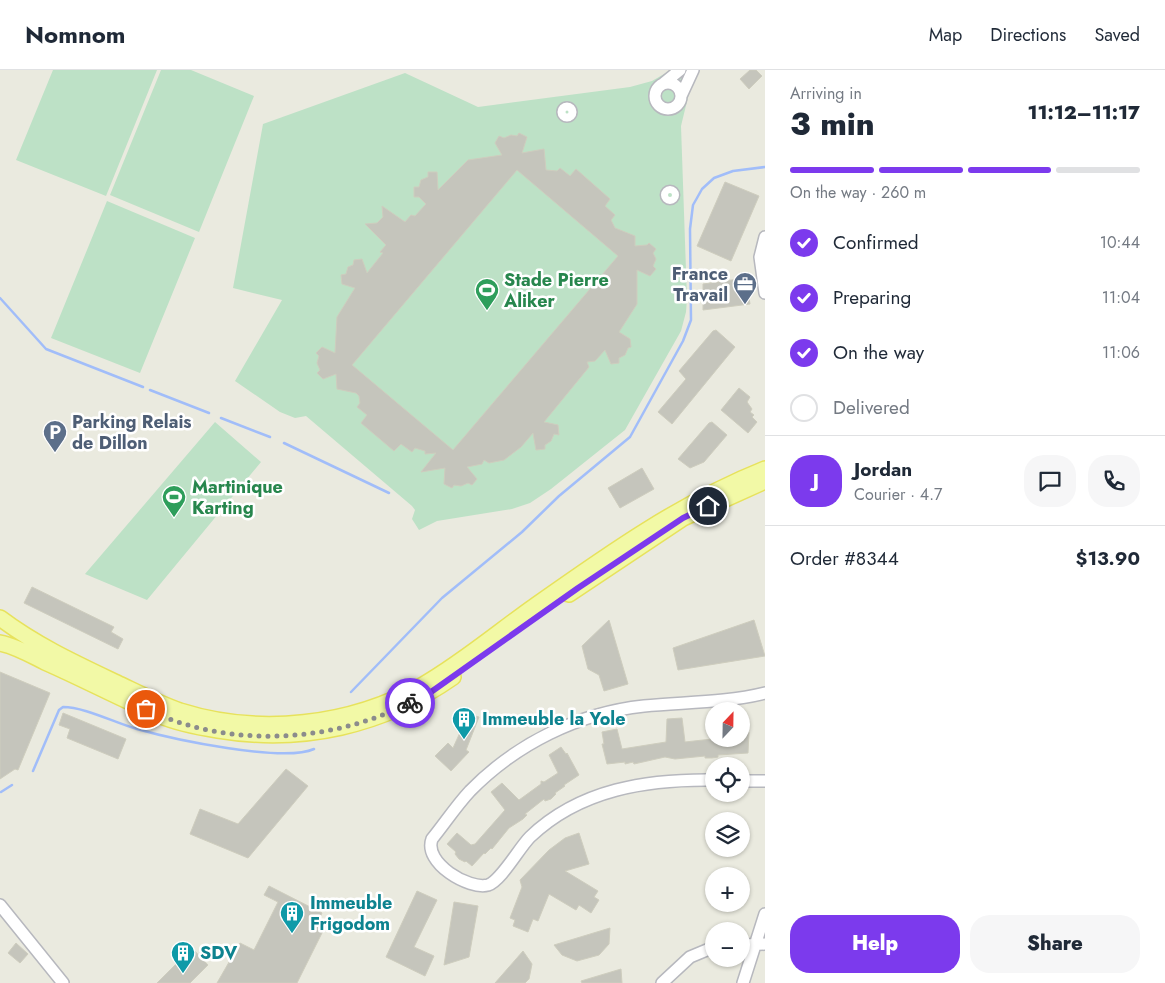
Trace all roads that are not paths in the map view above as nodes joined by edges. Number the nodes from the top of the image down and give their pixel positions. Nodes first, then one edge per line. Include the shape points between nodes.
1 (680, 70) edge
2 (693, 70) edge
3 (664, 83) junction
4 (681, 96) junction
5 (765, 237) edge
6 (765, 293) edge
7 (765, 469) edge
8 (765, 482) edge
9 (0, 618) edge
10 (0, 642) edge
11 (765, 693) edge
12 (705, 780) edge
13 (750, 781) edge
14 (765, 782) edge
15 (0, 905) edge
16 (765, 914) edge
17 (760, 945) edge
18 (705, 951) edge
19 (63, 983) edge
20 (662, 983) edge
21 (743, 983) edge

1 - 3 street
2 - 4 street
3 - 4 street via 677,86
3 - 4 street via 655,92 658,105 672,108
5 - 6 street via 760,258
7 - 9 main road via 695,500 644,530 423,685 363,711 332,718 293,724 241,723 181,711 55,654
8 - 10 main road via 683,518 431,692 377,718 333,730 278,736 240,734 186,724 161,716
11 - 12 street via 736,700 644,706 611,712 549,733 498,765 468,793 432,839 431,853 438,864 472,885 487,885 498,878 531,837 586,800 616,788 653,782
13 - 14 street
15 - 19 street
16 - 17 street
17 - 21 street
18 - 20 street via 690,957

